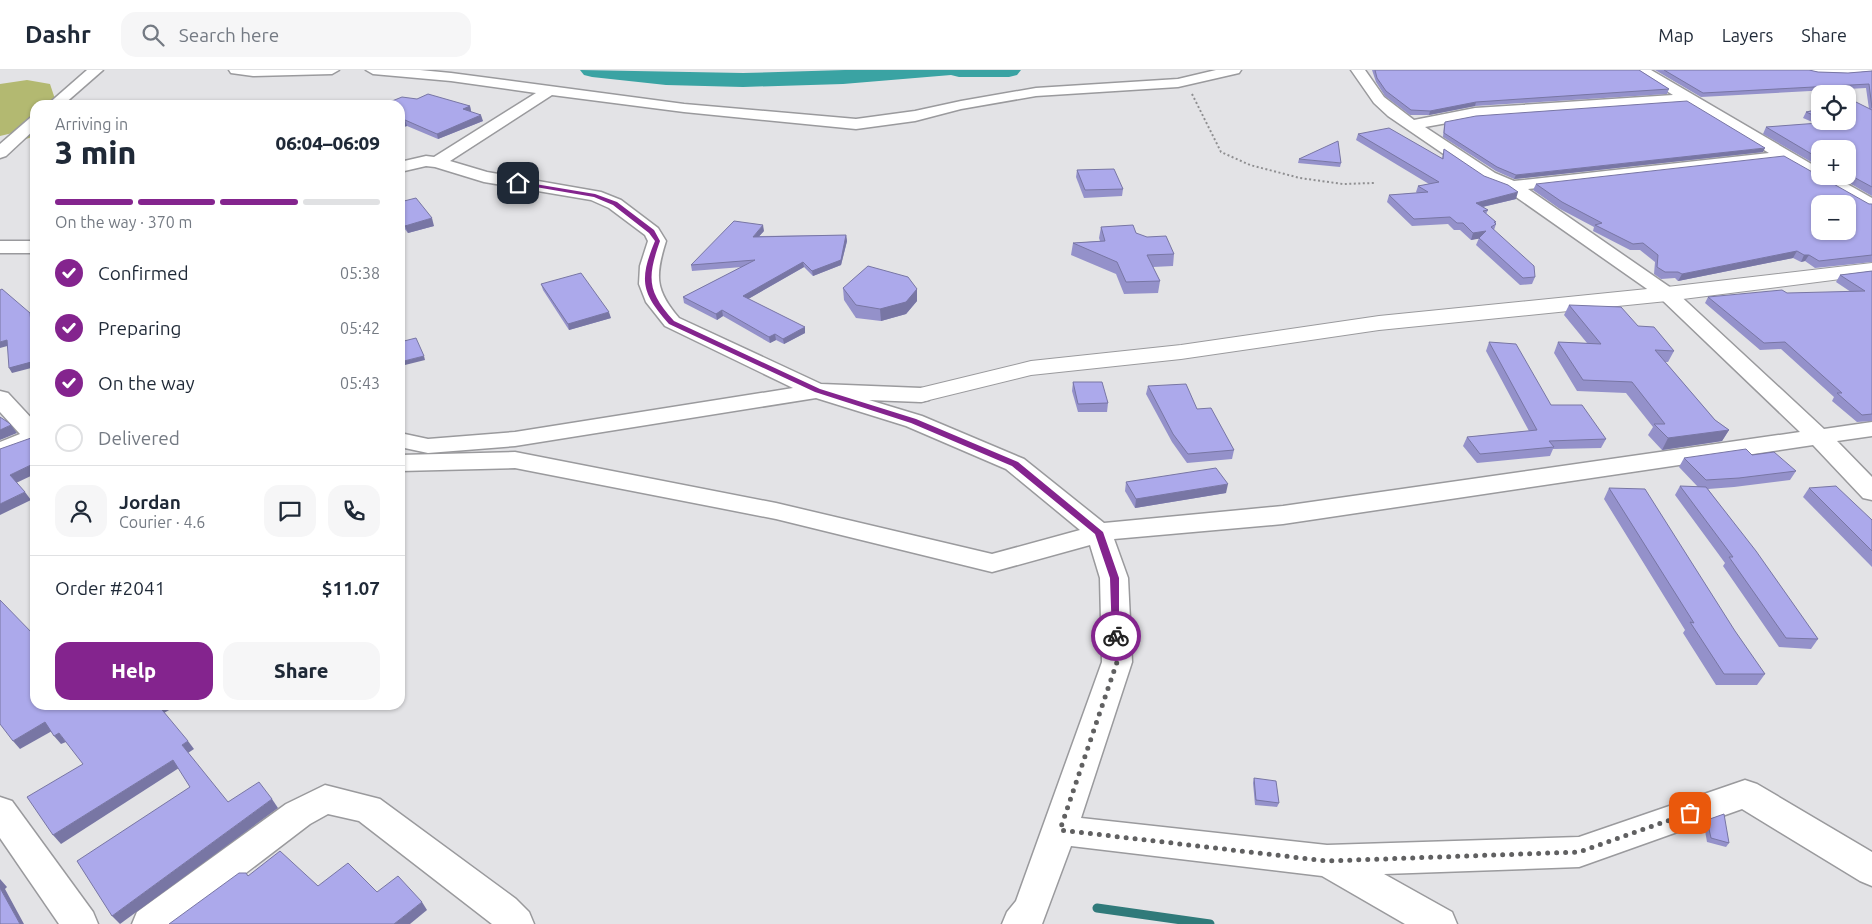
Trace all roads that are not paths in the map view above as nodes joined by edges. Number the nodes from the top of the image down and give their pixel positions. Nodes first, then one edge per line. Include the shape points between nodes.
1 (96, 70) edge
2 (236, 70) edge
3 (332, 70) edge
4 (373, 70) edge
5 (1234, 70) edge
6 (1358, 70) edge
7 (1641, 70) edge
8 (1810, 70) edge
9 (1861, 71) edge
10 (1872, 77) edge
11 (548, 91) junction
12 (1691, 98) junction
13 (60, 100) edge
14 (1412, 125) junction
15 (30, 128) edge
16 (0, 153) edge
17 (1783, 154) junction
18 (437, 162) junction
19 (405, 166) edge
20 (1811, 171) edge
21 (1836, 185) edge
22 (1512, 186) junction
23 (1872, 205) edge
24 (0, 247) edge
25 (30, 247) edge
26 (1872, 270) edge
27 (1667, 294) junction
28 (817, 391) junction
29 (921, 395) joint
30 (0, 398) edge
31 (1872, 429) edge
32 (30, 431) edge
33 (1819, 437) junction
34 (30, 438) edge
35 (405, 441) edge
36 (0, 451) edge
37 (405, 463) edge
38 (1872, 492) edge
39 (1099, 533) junction
40 (0, 811) edge
41 (1060, 830) junction
42 (1327, 861) junction
43 (1872, 870) edge
44 (80, 924) edge
45 (150, 924) edge
46 (516, 924) edge
47 (1020, 924) edge
48 (1439, 924) edge

1 - 13 street
2 - 3 street
4 - 11 street
5 - 11 street via 1185,81 1036,92 856,124
6 - 14 street via 1379,100 1392,113
7 - 12 street
8 - 9 street
9 - 10 street
11 - 18 street
12 - 14 street via 1476,113
12 - 17 street
14 - 22 street via 1488,177
15 - 16 street
17 - 20 street
17 - 22 street
18 - 19 street
18 - 28 street via 484,177 595,196 615,204 652,232 658,241 648,266 648,284 656,304 672,322
21 - 23 street
22 - 27 street
24 - 25 street
26 - 27 main road
27 - 29 main road via 1379,323 1181,352 1031,368
27 - 33 street
28 - 29 street
28 - 35 street via 515,439 428,446
28 - 39 street via 914,421 1015,464
30 - 32 street
31 - 33 street
33 - 38 street
33 - 39 street via 1284,515
34 - 36 street
37 - 39 street via 515,460 776,511 992,563
39 - 41 street via 1114,578 1117,662
40 - 44 street
41 - 42 street
41 - 47 street via 1030,911
42 - 43 street via 1579,852 1745,794
42 - 48 street
45 - 46 street via 298,814 325,799 368,809

